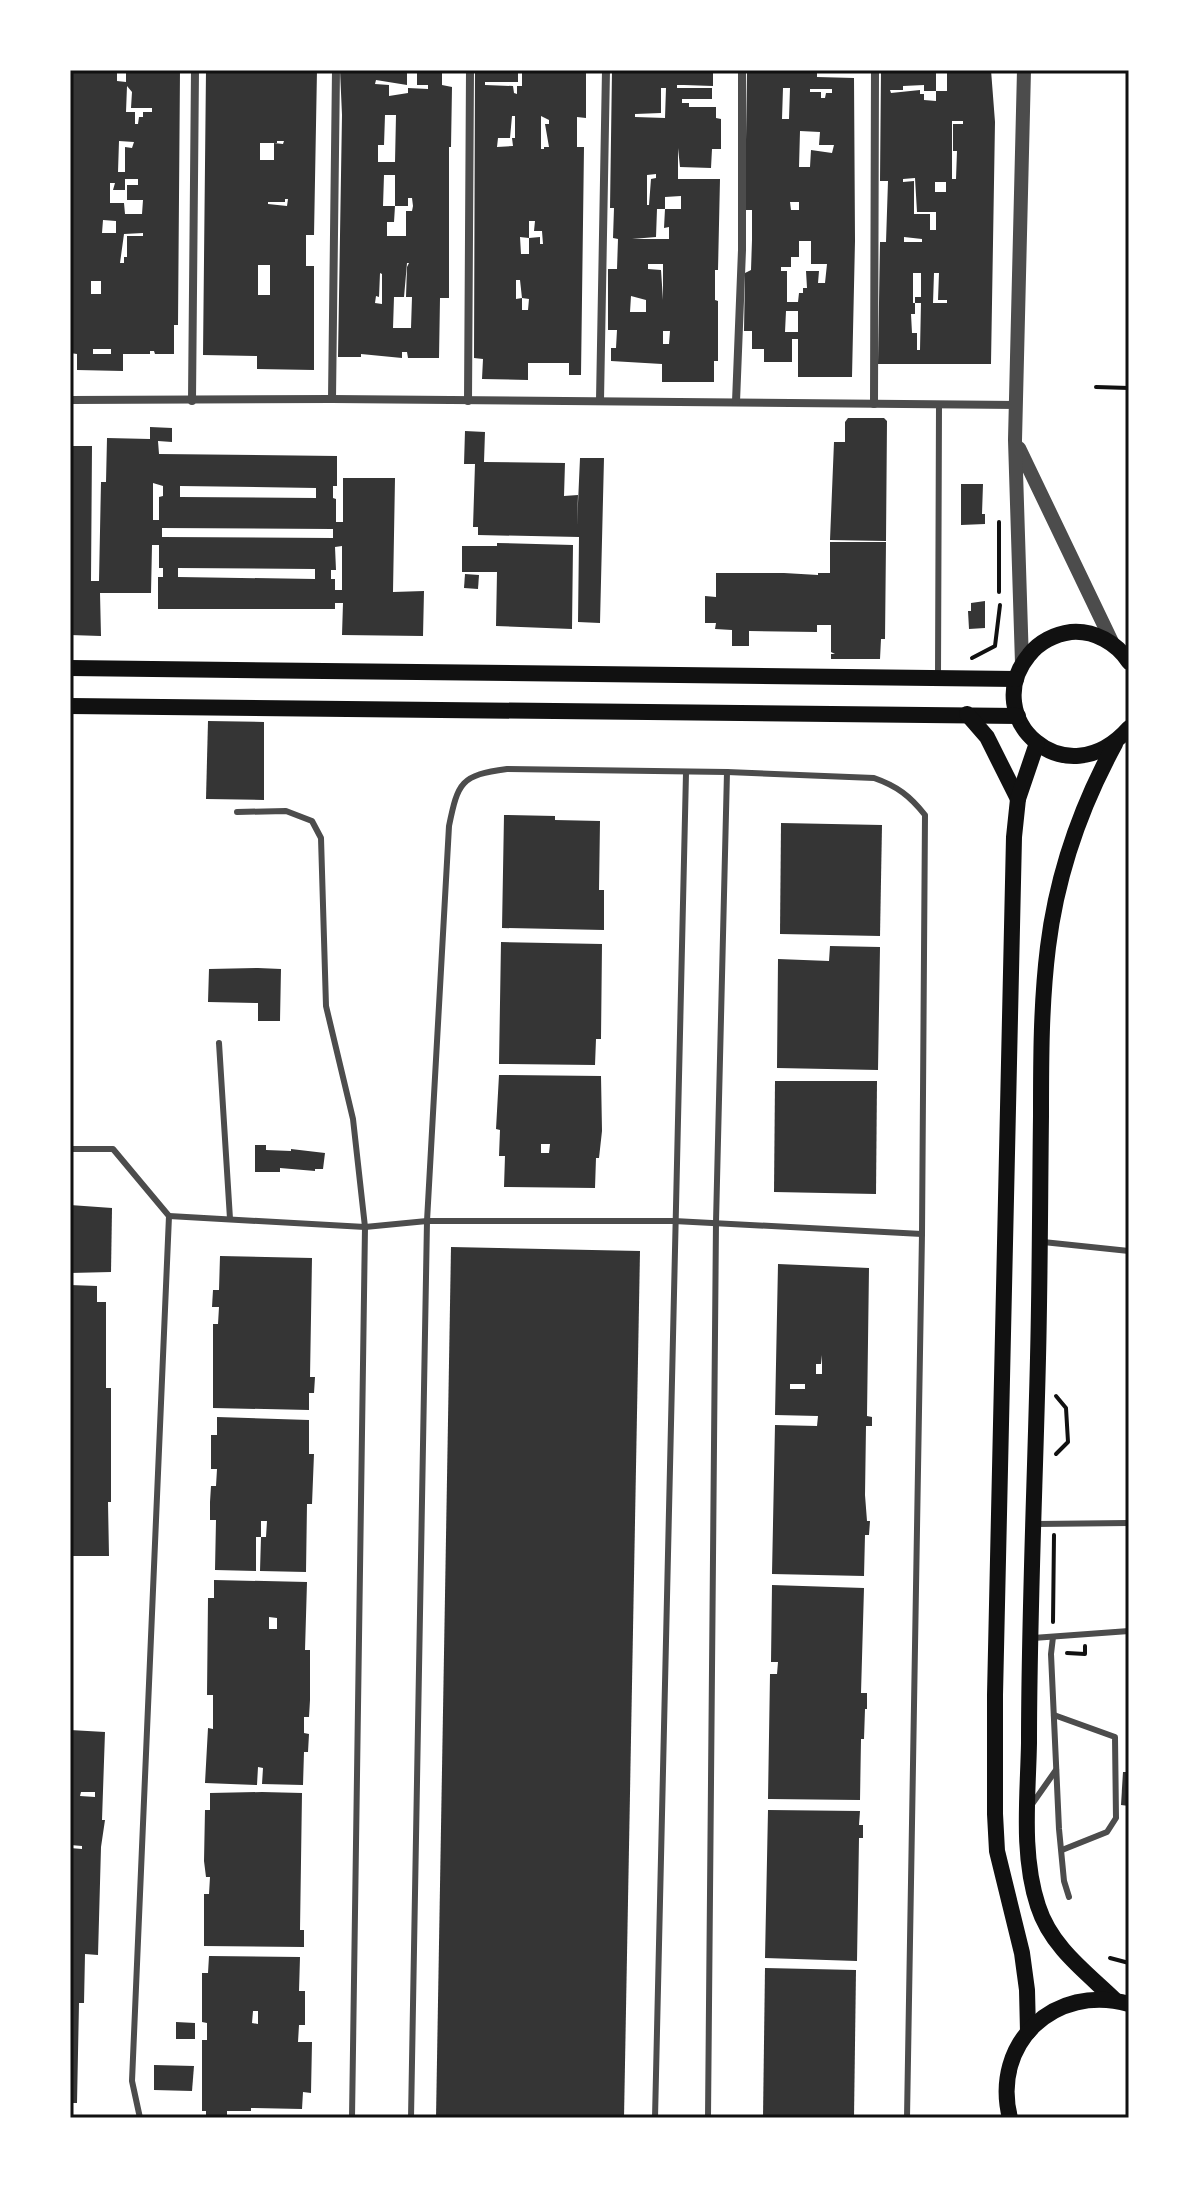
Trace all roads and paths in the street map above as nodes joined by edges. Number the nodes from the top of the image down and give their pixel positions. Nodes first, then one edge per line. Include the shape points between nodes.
1 (195, 70) edge
2 (336, 70) edge
3 (470, 70) edge
4 (606, 70) edge
5 (742, 70) edge
6 (875, 70) edge
7 (1024, 70) edge
8 (1096, 387) dead end
9 (1129, 388) edge
10 (332, 399) junction
11 (70, 400) edge
12 (600, 400) junction
13 (192, 401) junction
14 (468, 401) junction
15 (736, 402) junction
16 (874, 404) junction
17 (939, 404) junction
18 (1018, 405) junction
19 (1015, 440) junction
20 (1018, 513) junction
21 (1113, 644) junction
22 (1129, 662) edge
23 (70, 668) edge
24 (1019, 671) junction
25 (938, 672) junction
26 (70, 706) edge
27 (967, 714) junction
28 (1018, 716) junction
29 (1129, 728) edge
30 (1037, 743) junction
31 (1115, 744) junction
32 (727, 772) junction
33 (686, 773) junction
34 (1018, 799) junction
35 (237, 812) dead end
36 (219, 1043) dead end
37 (70, 1149) edge
38 (169, 1216) junction
39 (230, 1219) junction
40 (427, 1221) junction
41 (674, 1221) junction
42 (716, 1222) junction
43 (365, 1227) junction
44 (922, 1234) junction
45 (1039, 1242) junction
46 (1129, 1251) edge
47 (1129, 1523) edge
48 (1033, 1524) junction
49 (1129, 1631) edge
50 (1053, 1637) junction
51 (1029, 1638) junction
52 (1054, 1715) junction
53 (1056, 1770) junction
54 (1028, 1810) junction
55 (1062, 1850) junction
56 (1069, 1897) dead end
57 (1110, 1958) dead end
58 (1129, 1963) edge
59 (1122, 2002) edge
60 (1028, 2032) junction
61 (140, 2118) edge
62 (352, 2118) edge
63 (411, 2118) edge
64 (655, 2118) edge
65 (708, 2118) edge
66 (907, 2118) edge
67 (1010, 2118) edge

1 - 13 street
2 - 10 street
3 - 14 street
4 - 12 street
5 - 15 street
6 - 16 street
7 - 18 street
8 - 9 path
10 - 13 street
10 - 14 street
11 - 13 street
12 - 14 street
12 - 15 street
15 - 16 street
16 - 17 street
17 - 18 street
17 - 25 lane
18 - 19 street
19 - 20 street
19 - 21 street
20 - 24 street
20 - 25 path via 997,523 1000,606 995,646
21 - 22 main road
21 - 24 main road via 1074,632 1053,637 1035,647
23 - 25 main road
24 - 25 main road
24 - 28 main road via 1014,691
26 - 27 main road
27 - 28 main road
27 - 34 main road via 987,737
28 - 30 main road
29 - 31 main road
30 - 31 main road via 1076,757
30 - 34 main road
31 - 45 main road via 1074,831 1058,883 1048,945
32 - 33 lane
32 - 42 lane
32 - 44 lane via 874,778 894,785 925,815
33 - 40 lane via 507,769 478,773 456,791 449,826
33 - 41 lane
34 - 60 main road via 995,1814 997,1851 1022,1953
35 - 43 lane via 286,811 312,821 321,838 326,1006 353,1119
36 - 39 lane
37 - 38 lane via 113,1149
38 - 39 lane
38 - 61 lane via 132,2081
39 - 43 lane
40 - 41 lane
40 - 43 lane
40 - 63 lane
41 - 42 lane
41 - 64 lane
42 - 44 lane
42 - 65 lane
43 - 62 lane
44 - 66 lane
45 - 46 lane
45 - 48 main road
47 - 48 lane
48 - 51 main road
49 - 50 lane
50 - 51 lane
50 - 52 lane
51 - 54 main road
52 - 53 lane
52 - 55 lane via 1115,1737 1116,1818 1107,1832
53 - 54 lane
53 - 55 lane
54 - 59 main road via 1026,1834 1038,1906 1062,1950
55 - 56 lane
57 - 58 path
59 - 60 main road via 1077,2001 1050,2013
60 - 67 main road via 1009,2066

